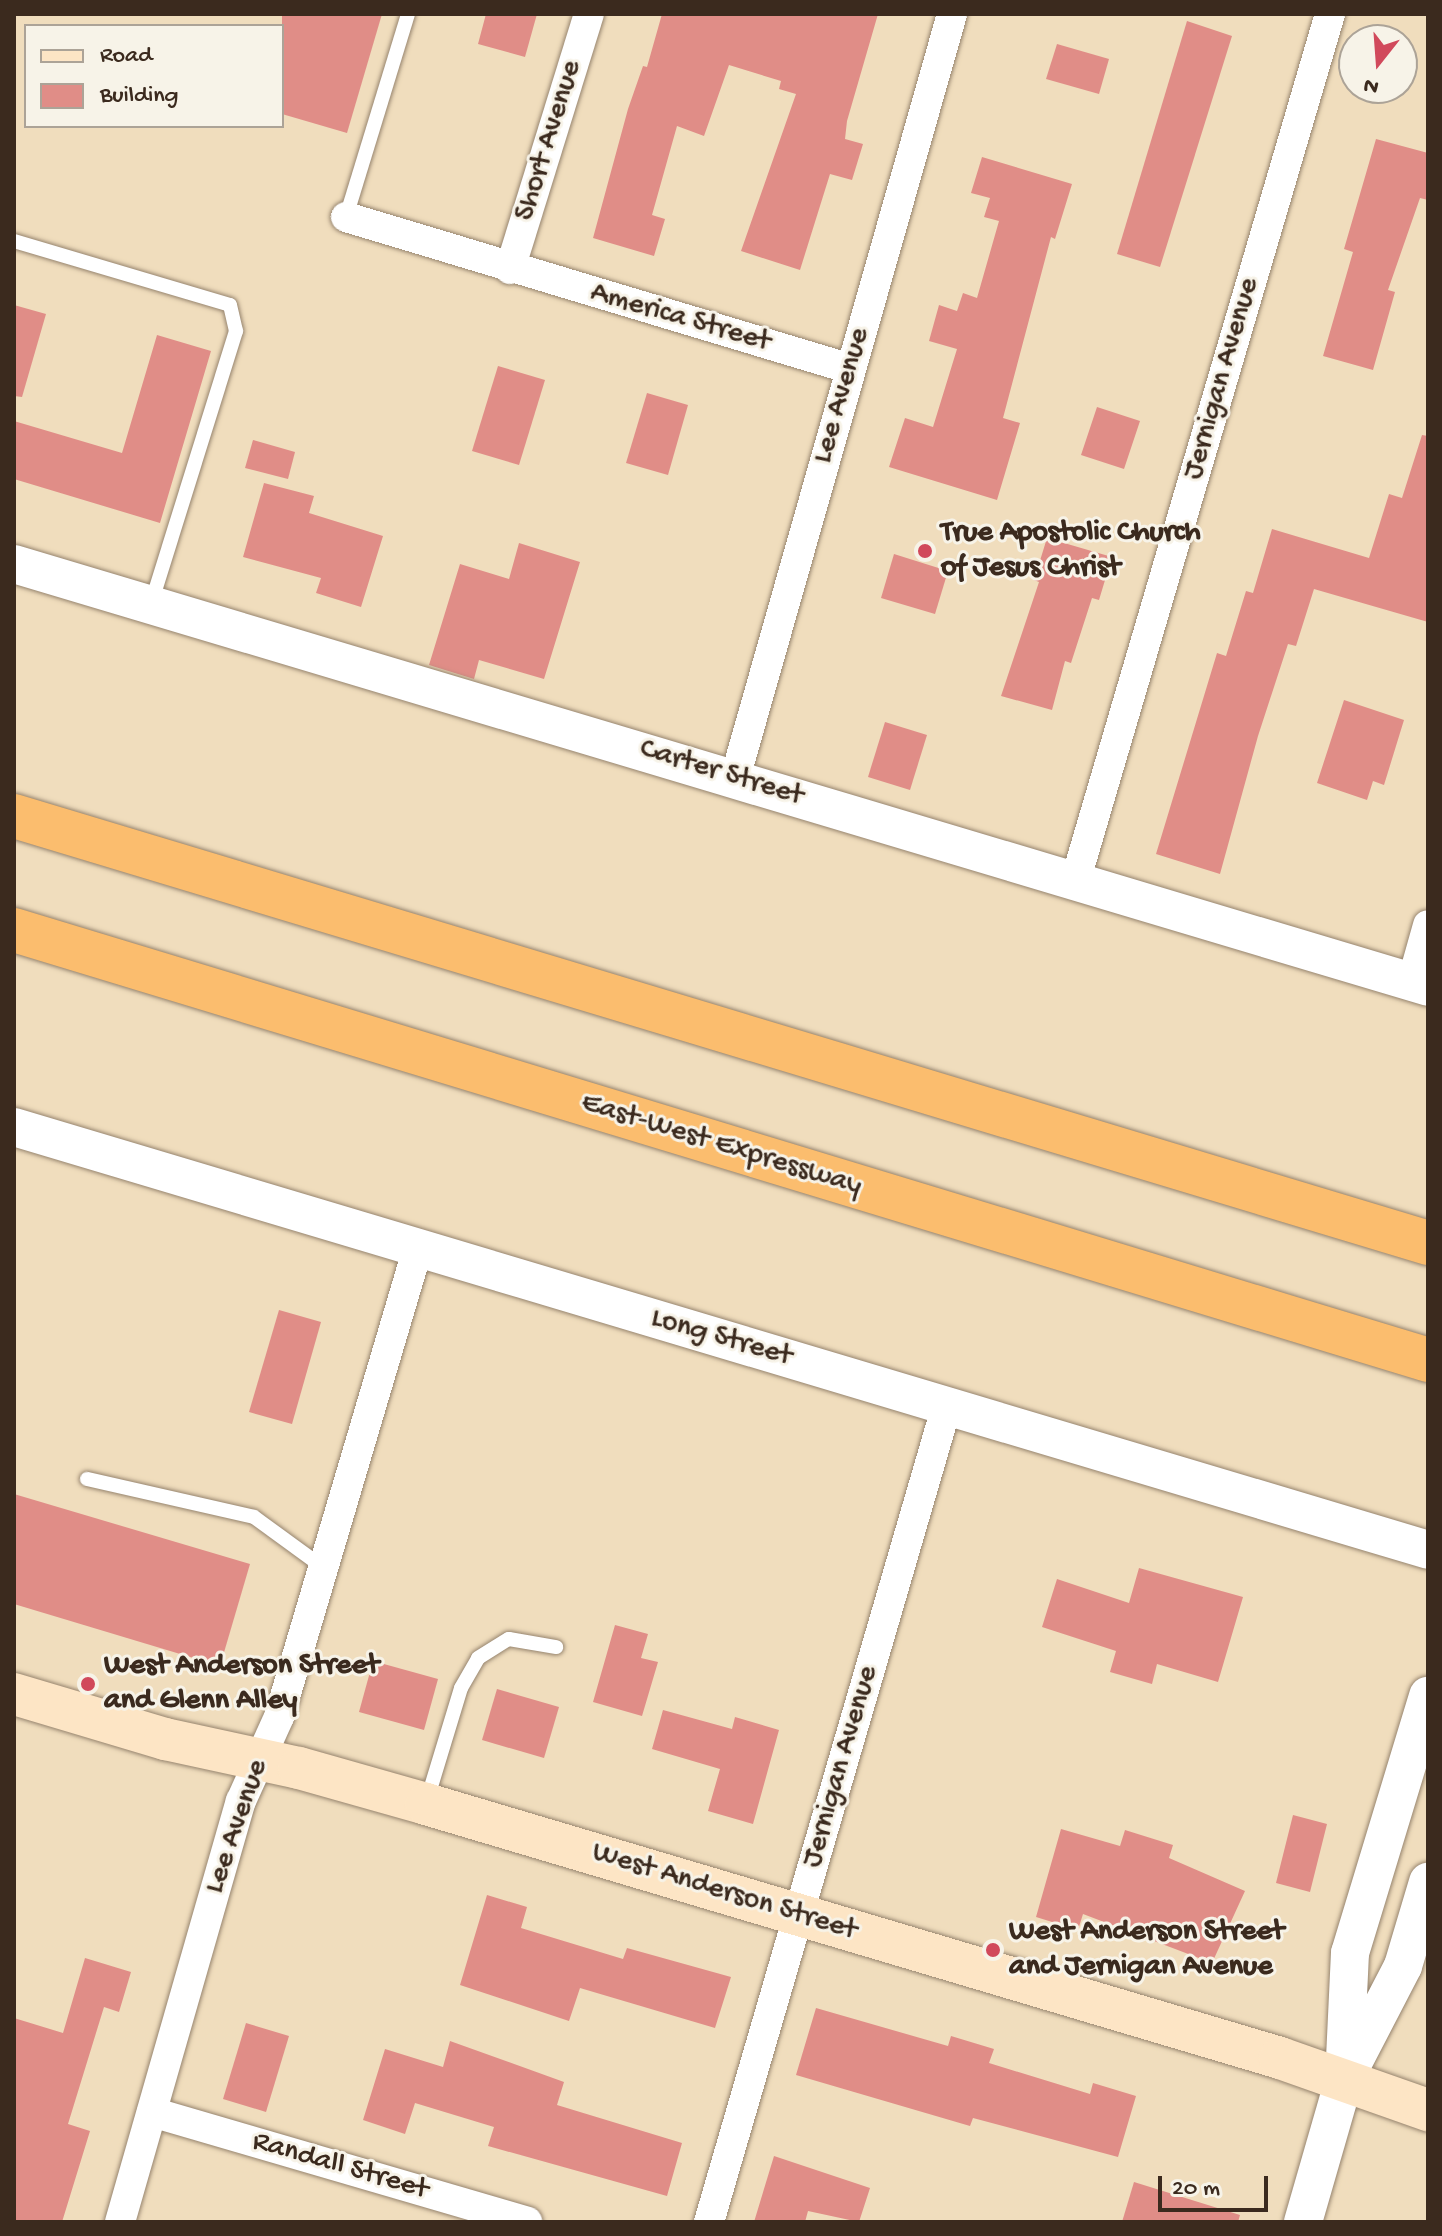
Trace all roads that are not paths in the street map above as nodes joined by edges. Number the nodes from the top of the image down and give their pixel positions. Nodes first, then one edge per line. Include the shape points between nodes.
1 (408, 14) edge
2 (589, 14) edge
3 (952, 14) edge
4 (1330, 14) edge
5 (346, 217) joint
6 (14, 241) edge
7 (510, 269) junction
8 (851, 369) junction
9 (14, 564) edge
10 (151, 605) junction
11 (735, 778) junction
12 (24, 818) edge
13 (1075, 882) junction
14 (1428, 925) edge
15 (14, 930) edge
16 (14, 942) edge
17 (130, 968) junction
18 (1420, 985) edge
19 (14, 1127) edge
20 (1428, 1243) edge
21 (417, 1250) junction
22 (1428, 1360) edge
23 (947, 1405) junction
24 (87, 1479) dead end
25 (1428, 1550) edge
26 (324, 1568) junction
27 (556, 1647) dead end
28 (14, 1694) edge
29 (1428, 1696) edge
30 (261, 1759) junction
31 (426, 1804) junction
32 (1428, 1882) edge
33 (799, 1915) junction
34 (1344, 2080) junction
35 (1428, 2110) edge
36 (152, 2112) junction
37 (120, 2222) edge
38 (527, 2222) edge
39 (709, 2222) edge
40 (1303, 2222) edge

1 - 5 lane
2 - 7 street, Short Avenue
3 - 8 street, Lee Avenue
4 - 13 street, Jernigan Avenue
5 - 7 street, America Street
6 - 10 lane via 230,305 236,331
7 - 8 street, America Street
8 - 11 street, Lee Avenue
9 - 10 street, Carter Street
10 - 11 street, Carter Street
11 - 13 street, Carter Street
12 - 20 highway
13 - 18 street, Carter Street
14 - 18 street
15 - 17 highway, East-West Expressway
16 - 17 highway
17 - 22 highway, East-West Expressway
19 - 21 street, Long Street
21 - 23 street, Long Street
21 - 26 street, Lee Avenue
23 - 25 street, Long Street
23 - 33 street, Jernigan Avenue
24 - 26 lane via 254,1517
26 - 30 street, Lee Avenue
27 - 31 lane via 509,1639 478,1658 461,1688
28 - 30 main road, West Anderson Street via 165,1739
29 - 34 street via 1350,1953
30 - 31 main road, West Anderson Street
30 - 36 street, Lee Avenue via 241,1801
31 - 33 main road, West Anderson Street
32 - 34 street via 1403,1966
33 - 34 main road, West Anderson Street
33 - 39 street, Jernigan Avenue
34 - 35 main road, West Anderson Street
34 - 40 street
36 - 37 street, Lee Avenue
36 - 38 street, Randall Street

